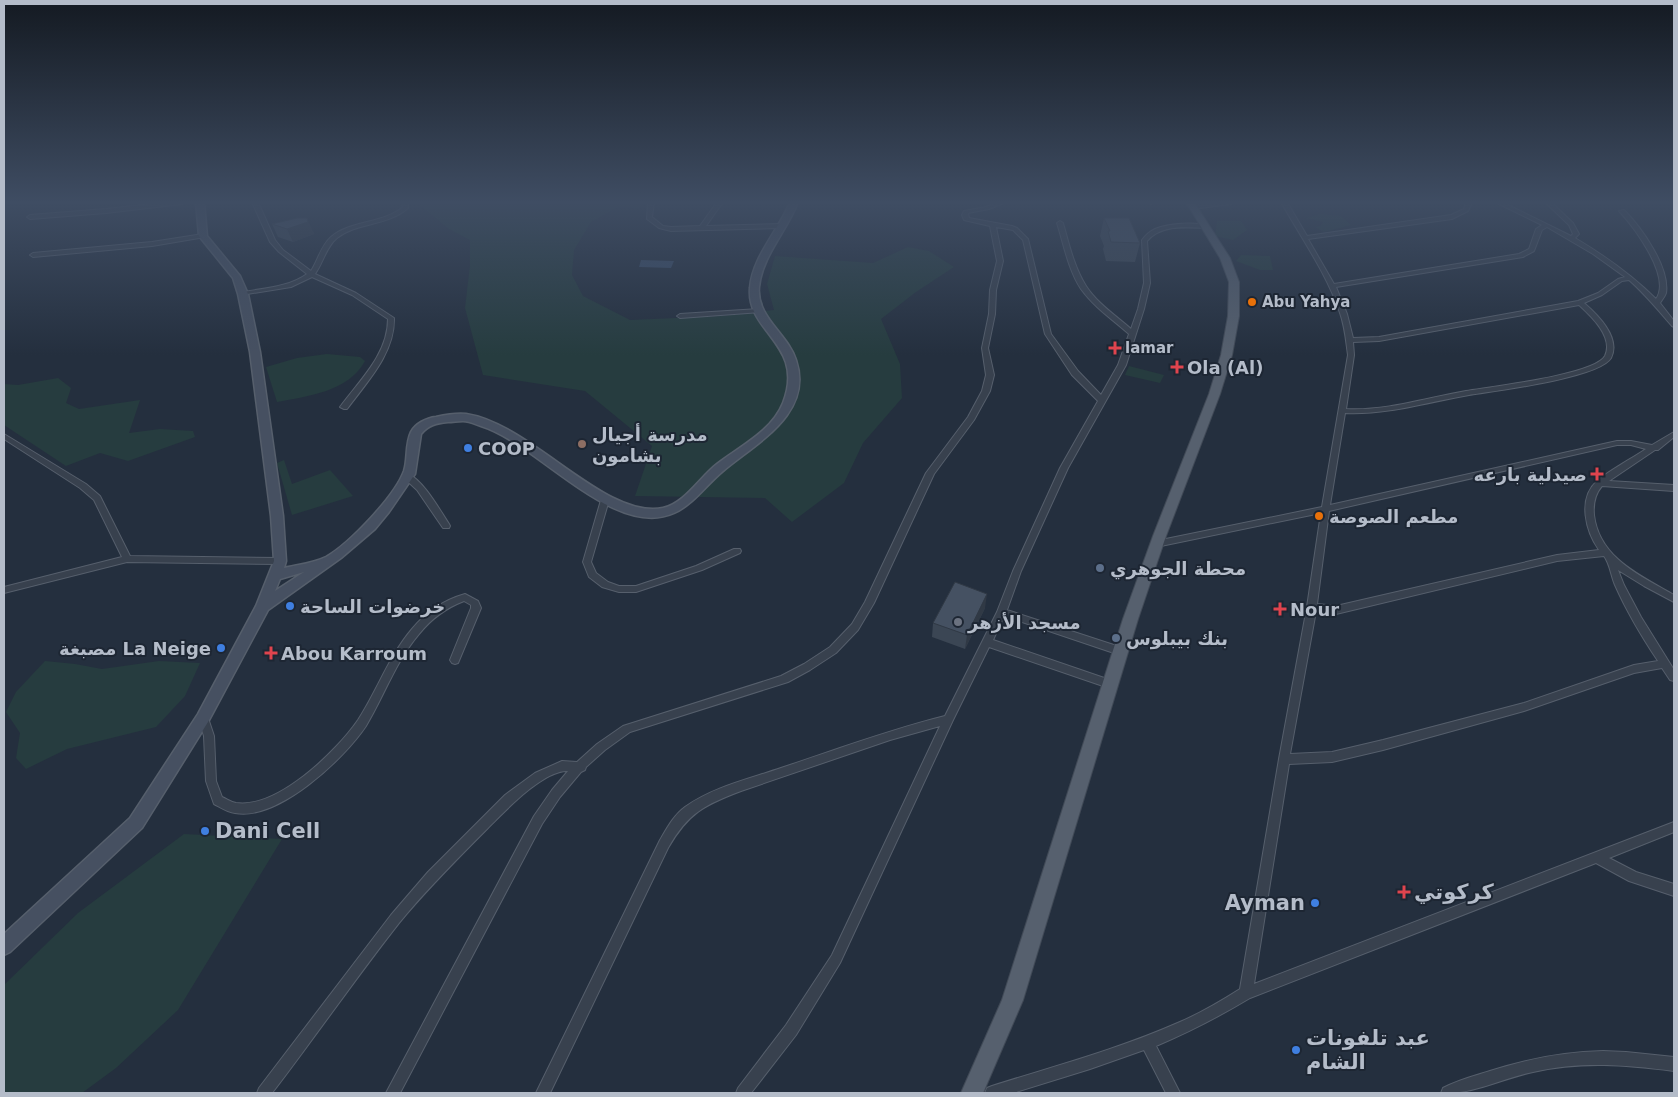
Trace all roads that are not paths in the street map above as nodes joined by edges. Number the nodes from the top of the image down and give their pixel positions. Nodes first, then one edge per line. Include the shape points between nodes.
1 (61, 253) edge
2 (217, 253) edge
3 (287, 253) edge
4 (324, 253) edge
5 (766, 253) edge
6 (998, 253) edge
7 (1029, 253) edge
8 (1069, 253) edge
9 (1144, 253) edge
10 (1221, 253) edge
11 (1313, 253) edge
12 (1526, 253) edge
13 (1594, 253) edge
14 (1656, 253) edge
15 (33, 256) dead end
16 (312, 274) junction
17 (1630, 278) junction
18 (1331, 286) junction
19 (243, 294) junction
20 (1656, 302) junction
21 (1580, 303) junction
22 (760, 311) junction
23 (680, 316) dead end
24 (1674, 325) edge
25 (1132, 332) junction
26 (1351, 340) junction
27 (1102, 400) junction
28 (344, 407) dead end
29 (1343, 411) junction
30 (1674, 434) edge
31 (4, 436) edge
32 (1655, 448) junction
33 (407, 476) junction
34 (1600, 483) junction
35 (1674, 488) edge
36 (605, 500) junction
37 (1327, 510) junction
38 (446, 526) dead end
39 (1156, 544) junction
40 (737, 551) dead end
41 (1604, 553) junction
42 (127, 559) junction
43 (1612, 560) junction
44 (280, 561) junction
45 (330, 561) junction
46 (275, 575) junction
47 (4, 590) edge
48 (1674, 598) edge
49 (263, 606) junction
50 (1312, 607) junction
51 (1002, 612) junction
52 (987, 642) junction
53 (1120, 651) junction
54 (455, 660) dead end
55 (1665, 664) junction
56 (1674, 677) edge
57 (1109, 684) junction
58 (203, 718) junction
59 (948, 719) junction
60 (1284, 759) junction
61 (581, 766) junction
62 (1674, 827) edge
63 (1598, 858) junction
64 (1674, 890) edge
65 (4, 946) edge
66 (1246, 993) junction
67 (1146, 1043) junction
68 (1674, 1064) edge
69 (264, 1093) edge
70 (393, 1093) edge
71 (542, 1093) edge
72 (742, 1093) edge
73 (972, 1093) edge
74 (992, 1093) edge
75 (1173, 1093) edge
76 (1448, 1093) edge

1 - 15 street
2 - 19 street via 237,278
3 - 16 street
4 - 16 street
5 - 22 street via 757,276 755,295
6 - 61 street via 1000,261 985,348 990,375 986,391 971,418 930,473 855,627 832,650 791,675 766,686 627,729 610,739
7 - 27 street via 1048,334 1075,373
8 - 25 street via 1083,287
9 - 25 street via 1147,283
10 - 39 main road via 1234,283 1228,350 1215,396
11 - 18 street
12 - 18 street via 1516,258
13 - 17 street
14 - 20 street via 1668,282 1663,300
16 - 19 street via 290,285
16 - 28 street via 354,294 391,318 390,334 380,357
17 - 20 street
17 - 21 street via 1620,280
18 - 26 street
19 - 44 street via 255,352
20 - 24 street
21 - 26 street via 1379,339
21 - 29 street via 1597,320 1611,346 1606,360 1596,366 1415,403 1367,411
22 - 23 street
22 - 36 street via 789,353 795,372 788,406 780,420 666,512 648,515
25 - 27 street via 1126,356
26 - 29 street via 1351,363
27 - 51 street via 1064,468
29 - 37 street
30 - 32 street
31 - 42 street via 97,498
32 - 34 street
32 - 37 street via 1617,443
33 - 36 street via 416,432 439,419 464,418 495,427 517,439
33 - 38 street via 420,488
33 - 45 street via 376,520
34 - 35 street
34 - 41 street via 1590,498 1590,516 1595,539
36 - 40 street via 587,562 592,575 605,585 636,589 699,568
37 - 39 street
37 - 50 street
39 - 53 main road
41 - 43 street
41 - 50 street via 1557,558 1345,608
42 - 44 street
42 - 47 street
43 - 48 street
43 - 55 street via 1617,580
44 - 46 street
45 - 46 street
45 - 49 street
46 - 49 street
49 - 58 street
50 - 60 street
51 - 52 street
51 - 53 street
52 - 57 street
52 - 59 street
53 - 57 main road
54 - 58 street via 476,608 475,603 465,598 445,605 419,627 362,722 345,746 323,768 298,787 250,808 234,808 218,800 211,781 209,736
55 - 56 street
55 - 60 street via 1634,669 1524,707 1374,747 1332,757
57 - 73 main road via 1012,1000
58 - 65 street via 136,823
59 - 71 street via 892,734 737,788 707,800 687,813 674,826 664,844
59 - 72 street via 836,959 791,1030
60 - 66 street
61 - 69 street via 562,766 539,776 510,799 432,876 394,919
61 - 70 street via 538,820
62 - 63 street
63 - 64 street via 1633,877
63 - 66 street
66 - 67 street via 1208,1016
67 - 74 street
67 - 75 street
68 - 76 street via 1607,1056 1552,1060 1516,1068

